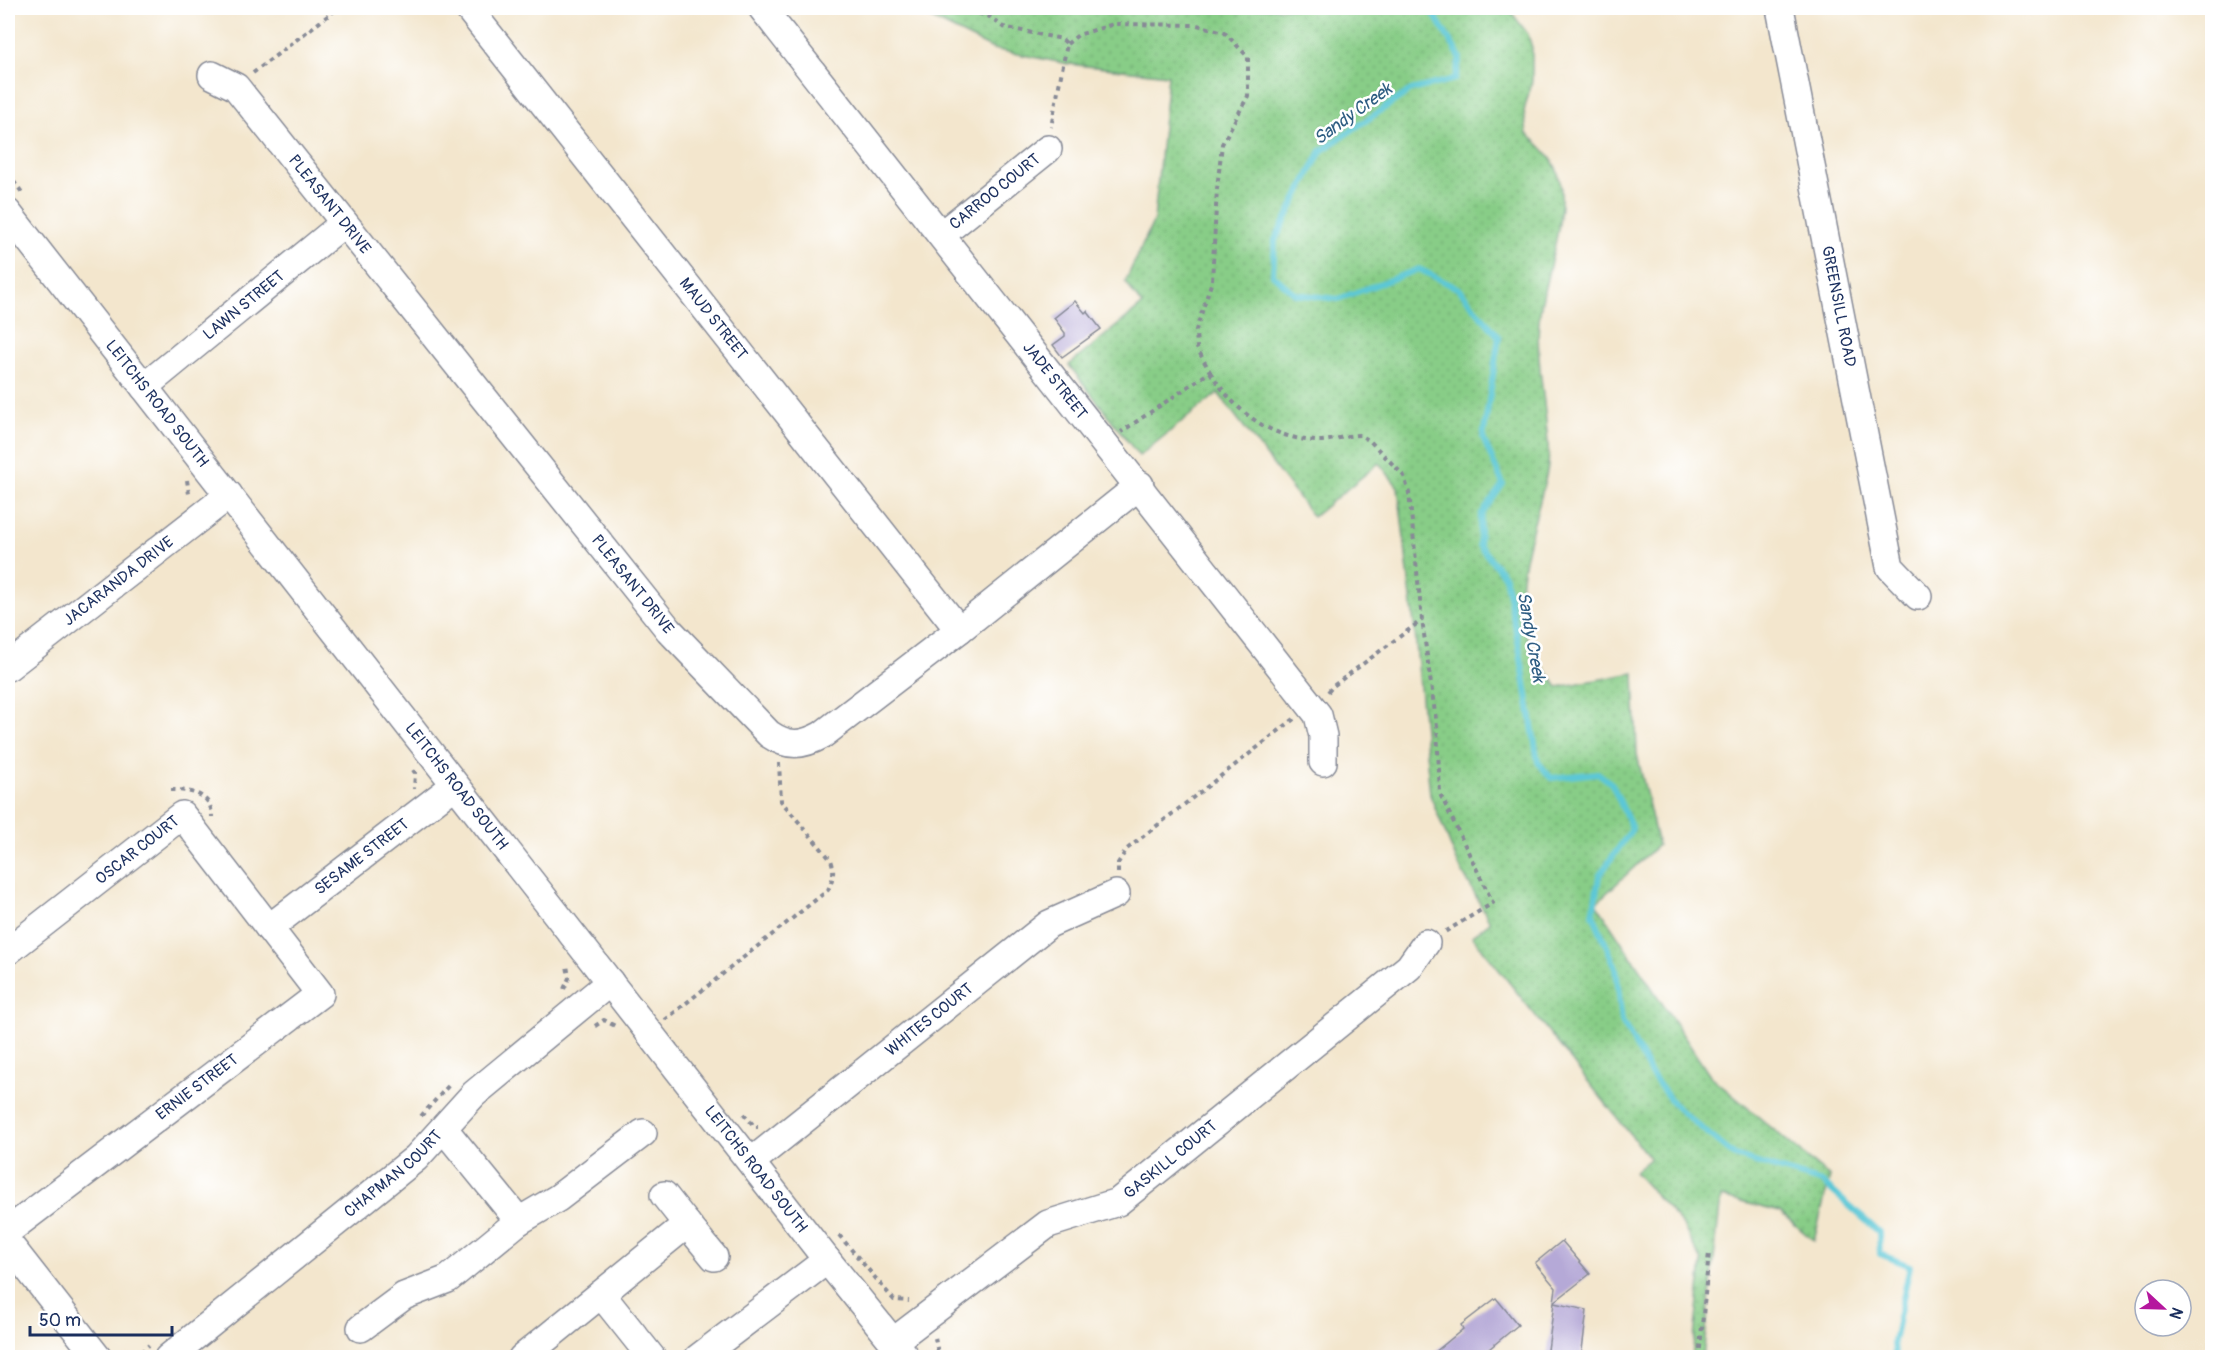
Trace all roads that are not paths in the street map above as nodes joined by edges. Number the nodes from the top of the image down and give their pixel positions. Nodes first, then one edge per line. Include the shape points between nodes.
1 (468, 8) edge
2 (762, 8) edge
3 (1780, 8) edge
4 (212, 75) dead end
5 (1048, 149) road end
6 (8, 213) edge
7 (344, 223) junction
8 (941, 235) junction
9 (144, 387) junction
10 (1140, 485) junction
11 (229, 495) junction
12 (1918, 596) dead end
13 (959, 630) junction
14 (8, 668) edge
15 (1323, 762) dead end
16 (455, 785) junction
17 (1116, 894) road end
18 (269, 928) junction
19 (1426, 943) road end
20 (8, 951) edge
21 (610, 982) junction
22 (444, 1129) junction
23 (643, 1133) dead end
24 (751, 1162) junction
25 (664, 1195) dead end
26 (519, 1221) junction
27 (687, 1224) junction
28 (8, 1231) edge
29 (8, 1244) edge
30 (714, 1257) dead end
31 (827, 1260) junction
32 (601, 1294) junction
33 (361, 1328) dead end
34 (900, 1349) edge
35 (160, 1350) edge
36 (98, 1358) edge
37 (522, 1358) edge
38 (652, 1358) edge
39 (698, 1358) edge

1 - 13 street, MAUD STREET
2 - 8 street, JADE STREET
3 - 12 street, GREENSILL ROAD via 1890,567
4 - 7 street, PLEASANT DRIVE via 236,87
5 - 8 street, CARROO COURT
6 - 9 street, LEITCHS ROAD SOUTH
7 - 9 street, LAWN STREET
7 - 13 street, PLEASANT DRIVE via 669,630 779,741 796,745 822,735
8 - 10 street, JADE STREET
9 - 11 street, LEITCHS ROAD SOUTH
10 - 13 street
10 - 15 street, JADE STREET via 1318,715
11 - 14 street, JACARANDA DRIVE
11 - 16 street, LEITCHS ROAD SOUTH
16 - 18 street, SESAME STREET
16 - 21 street, LEITCHS ROAD SOUTH
17 - 24 street, WHITES COURT via 1049,924
18 - 20 street, OSCAR COURT via 182,815
18 - 28 street, ERNIE STREET via 320,994
19 - 34 street, GASKILL COURT via 1409,967 1118,1202 1048,1224
21 - 22 street, CHAPMAN COURT via 474,1094
21 - 24 street, LEITCHS ROAD SOUTH
22 - 26 street
22 - 35 street, CHAPMAN COURT via 416,1158
23 - 26 street via 558,1198
24 - 31 street, LEITCHS ROAD SOUTH
25 - 27 street
26 - 33 street via 448,1279 404,1296
27 - 30 street
27 - 32 street
29 - 36 street
31 - 34 street, LEITCHS ROAD SOUTH
31 - 39 street
32 - 37 street
32 - 38 street

